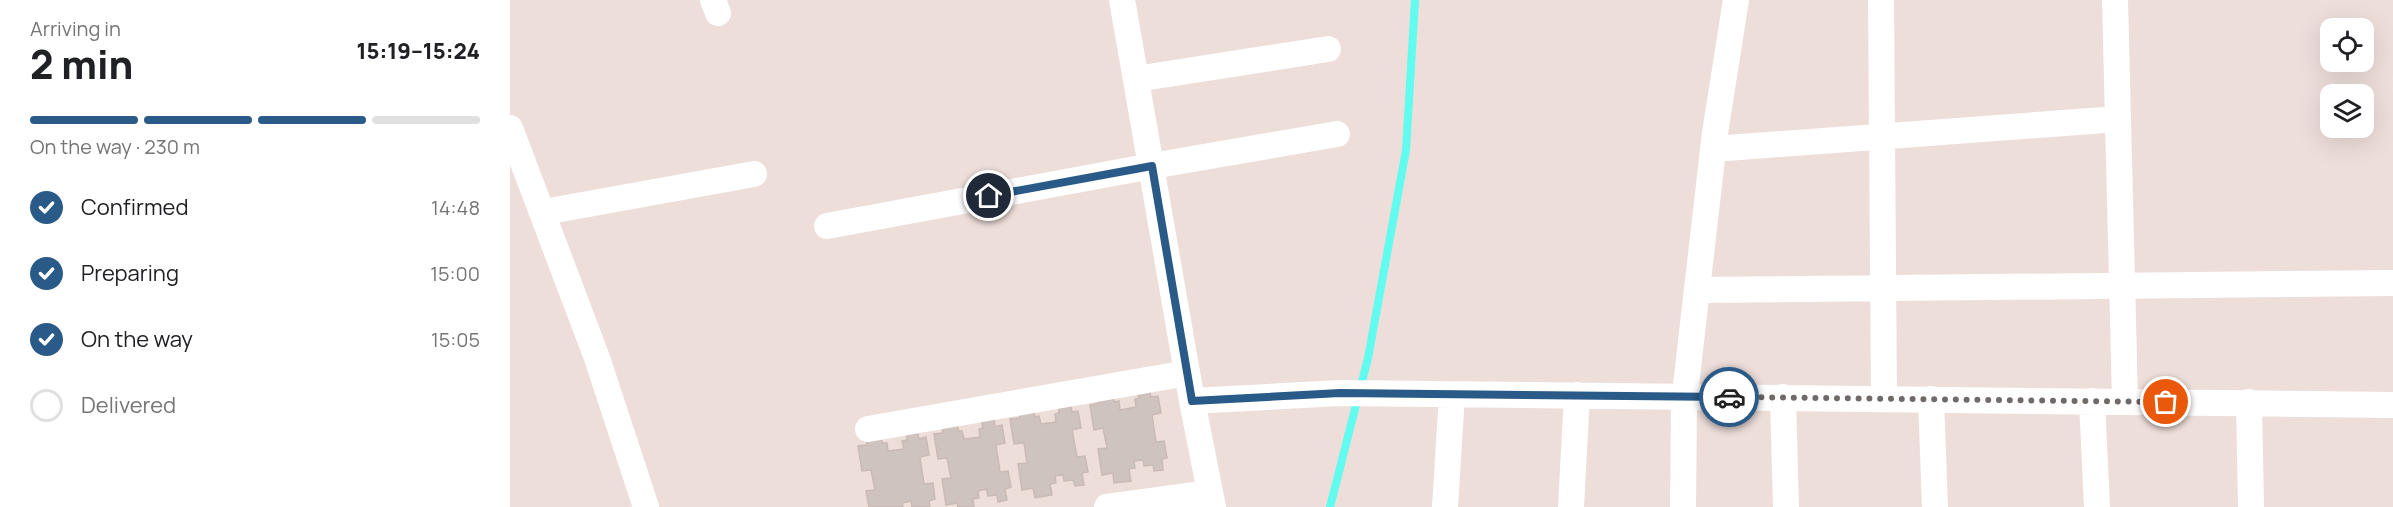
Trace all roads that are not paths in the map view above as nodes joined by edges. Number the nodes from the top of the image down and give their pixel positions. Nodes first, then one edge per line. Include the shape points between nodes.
1 (1122, 0) edge
2 (1736, 0) edge
3 (1881, 0) edge
4 (2115, 0) edge
5 (1328, 49) dead end
6 (1137, 79) junction
7 (2118, 119) junction
8 (510, 128) edge
9 (1337, 134) dead end
10 (1882, 136) junction
11 (1713, 149) junction
12 (1152, 166) junction
13 (754, 174) dead end
14 (544, 212) junction
15 (827, 226) dead end
16 (2393, 283) edge
17 (2122, 286) junction
18 (1883, 288) junction
19 (1697, 290) junction
20 (1187, 373) junction
21 (1452, 394) junction
22 (1577, 395) junction
23 (1685, 397) junction
24 (1783, 397) junction
25 (1884, 399) junction
26 (1931, 399) junction
27 (1192, 401) junction
28 (2092, 401) junction
29 (2125, 401) junction
30 (2249, 402) junction
31 (2393, 405) edge
32 (868, 429) dead end
33 (1211, 500) edge
34 (646, 507) edge
35 (1107, 507) edge
36 (1445, 507) edge
37 (1571, 507) edge
38 (1683, 507) edge
39 (1786, 507) edge
40 (1935, 507) edge
41 (2097, 507) edge
42 (2251, 507) edge

1 - 6 street
2 - 11 street
3 - 10 street
4 - 7 street
5 - 6 street
6 - 12 street
7 - 10 street
7 - 17 street
8 - 14 street
9 - 12 street
10 - 11 street
10 - 18 street
11 - 19 street
12 - 15 street
12 - 20 street
13 - 14 street
14 - 34 street via 616,411
16 - 17 street
17 - 18 street
17 - 29 street
18 - 19 street
18 - 25 street
19 - 23 street
20 - 27 street
20 - 32 street
21 - 22 street
21 - 27 street via 1340,393
21 - 36 street
22 - 23 street
22 - 37 street
23 - 24 street
23 - 38 street
24 - 25 street
24 - 39 street
25 - 26 street
26 - 28 street
26 - 40 street
27 - 33 street
28 - 29 street
28 - 41 street
29 - 30 street
30 - 31 street
30 - 42 street
33 - 35 street

